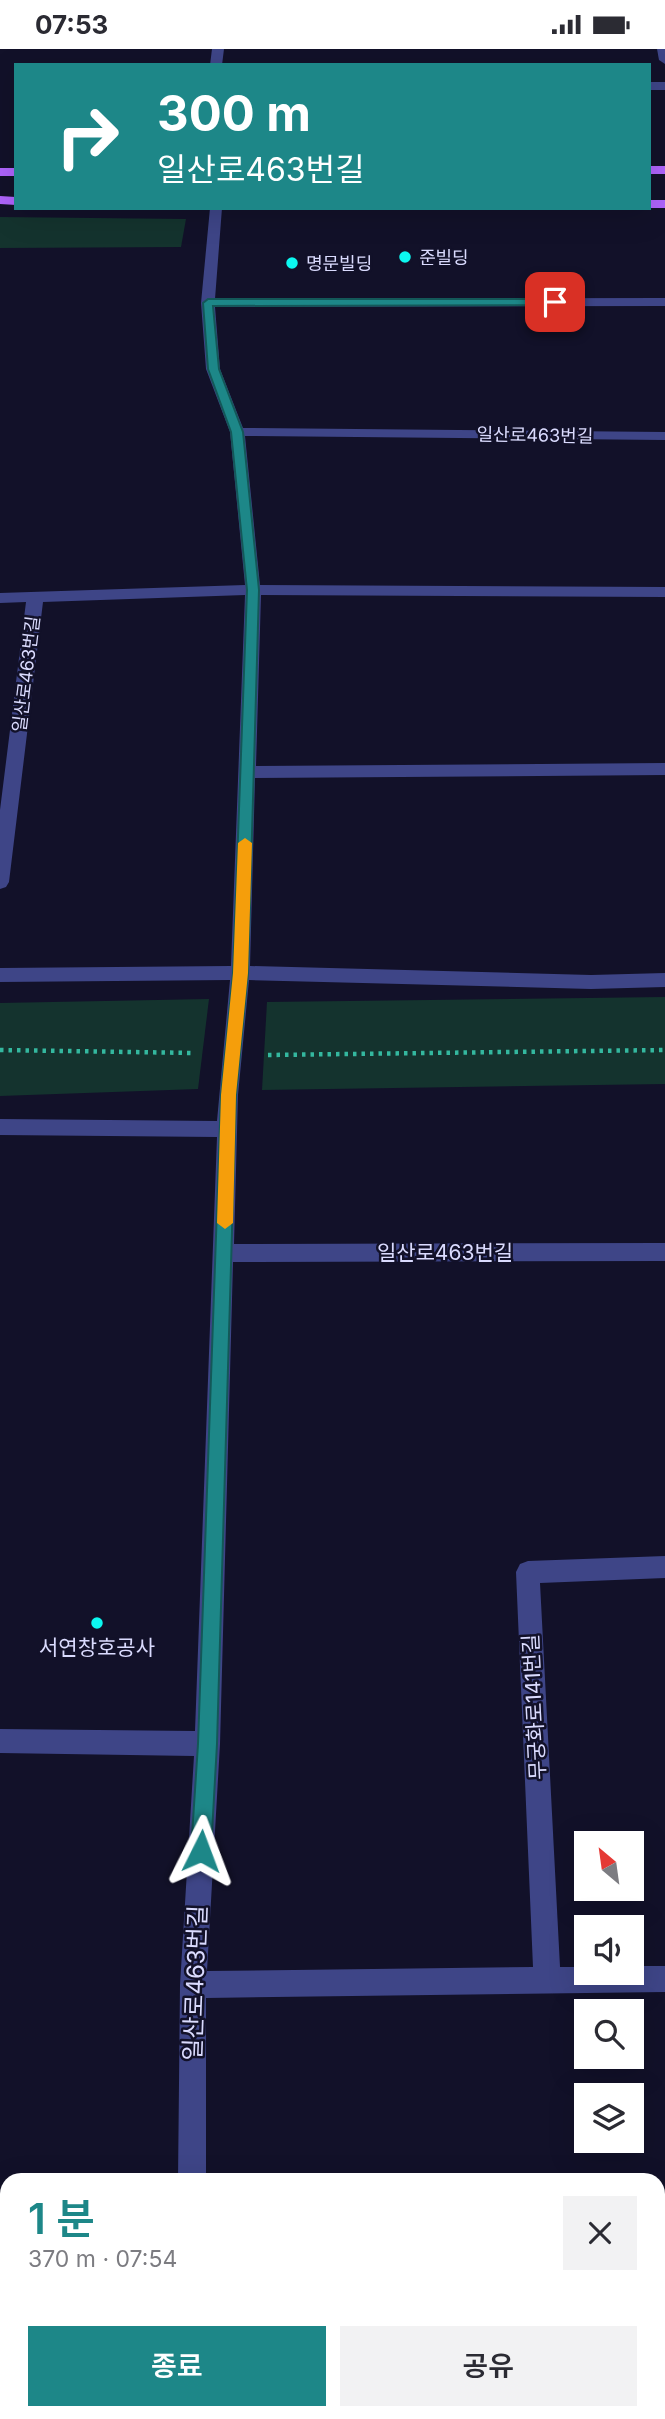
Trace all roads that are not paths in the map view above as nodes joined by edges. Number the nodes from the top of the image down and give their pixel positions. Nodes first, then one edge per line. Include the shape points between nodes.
1 (663, 49) edge
2 (665, 60) edge
3 (216, 210) edge
4 (665, 302) edge
5 (208, 303) junction
6 (237, 432) junction
7 (665, 436) edge
8 (253, 590) junction
9 (665, 592) edge
10 (0, 597) edge
11 (35, 598) junction
12 (665, 769) edge
13 (247, 772) junction
14 (0, 882) edge
15 (240, 973) junction
16 (0, 975) edge
17 (665, 980) edge
18 (0, 1127) edge
19 (228, 1129) junction
20 (665, 1252) edge
21 (224, 1253) junction
22 (665, 1567) edge
23 (0, 1741) edge
24 (207, 1744) junction
25 (665, 1979) edge
26 (547, 1980) junction
27 (193, 1985) junction
28 (192, 2173) edge

1 - 2 street
3 - 5 street, 일산로463번길
4 - 5 street
5 - 6 street, 일산로463번길 via 213,369
6 - 7 street, 일산로463번길
6 - 8 street, 일산로463번길
8 - 9 street, 일산로463번길
8 - 11 street, 일산로463번길
8 - 13 street, 일산로463번길
10 - 11 street
11 - 14 street, 일산로463번길
12 - 13 street
13 - 15 street, 일산로463번길
15 - 16 street
15 - 17 street
15 - 19 street, 일산로463번길
18 - 19 street
19 - 21 street, 일산로463번길
20 - 21 street, 일산로463번길
21 - 24 street, 일산로463번길
22 - 26 street, 무궁화로141번길 via 528,1572
23 - 24 street
24 - 27 street, 일산로463번길
25 - 26 street
26 - 27 street
27 - 28 street, 일산로463번길

